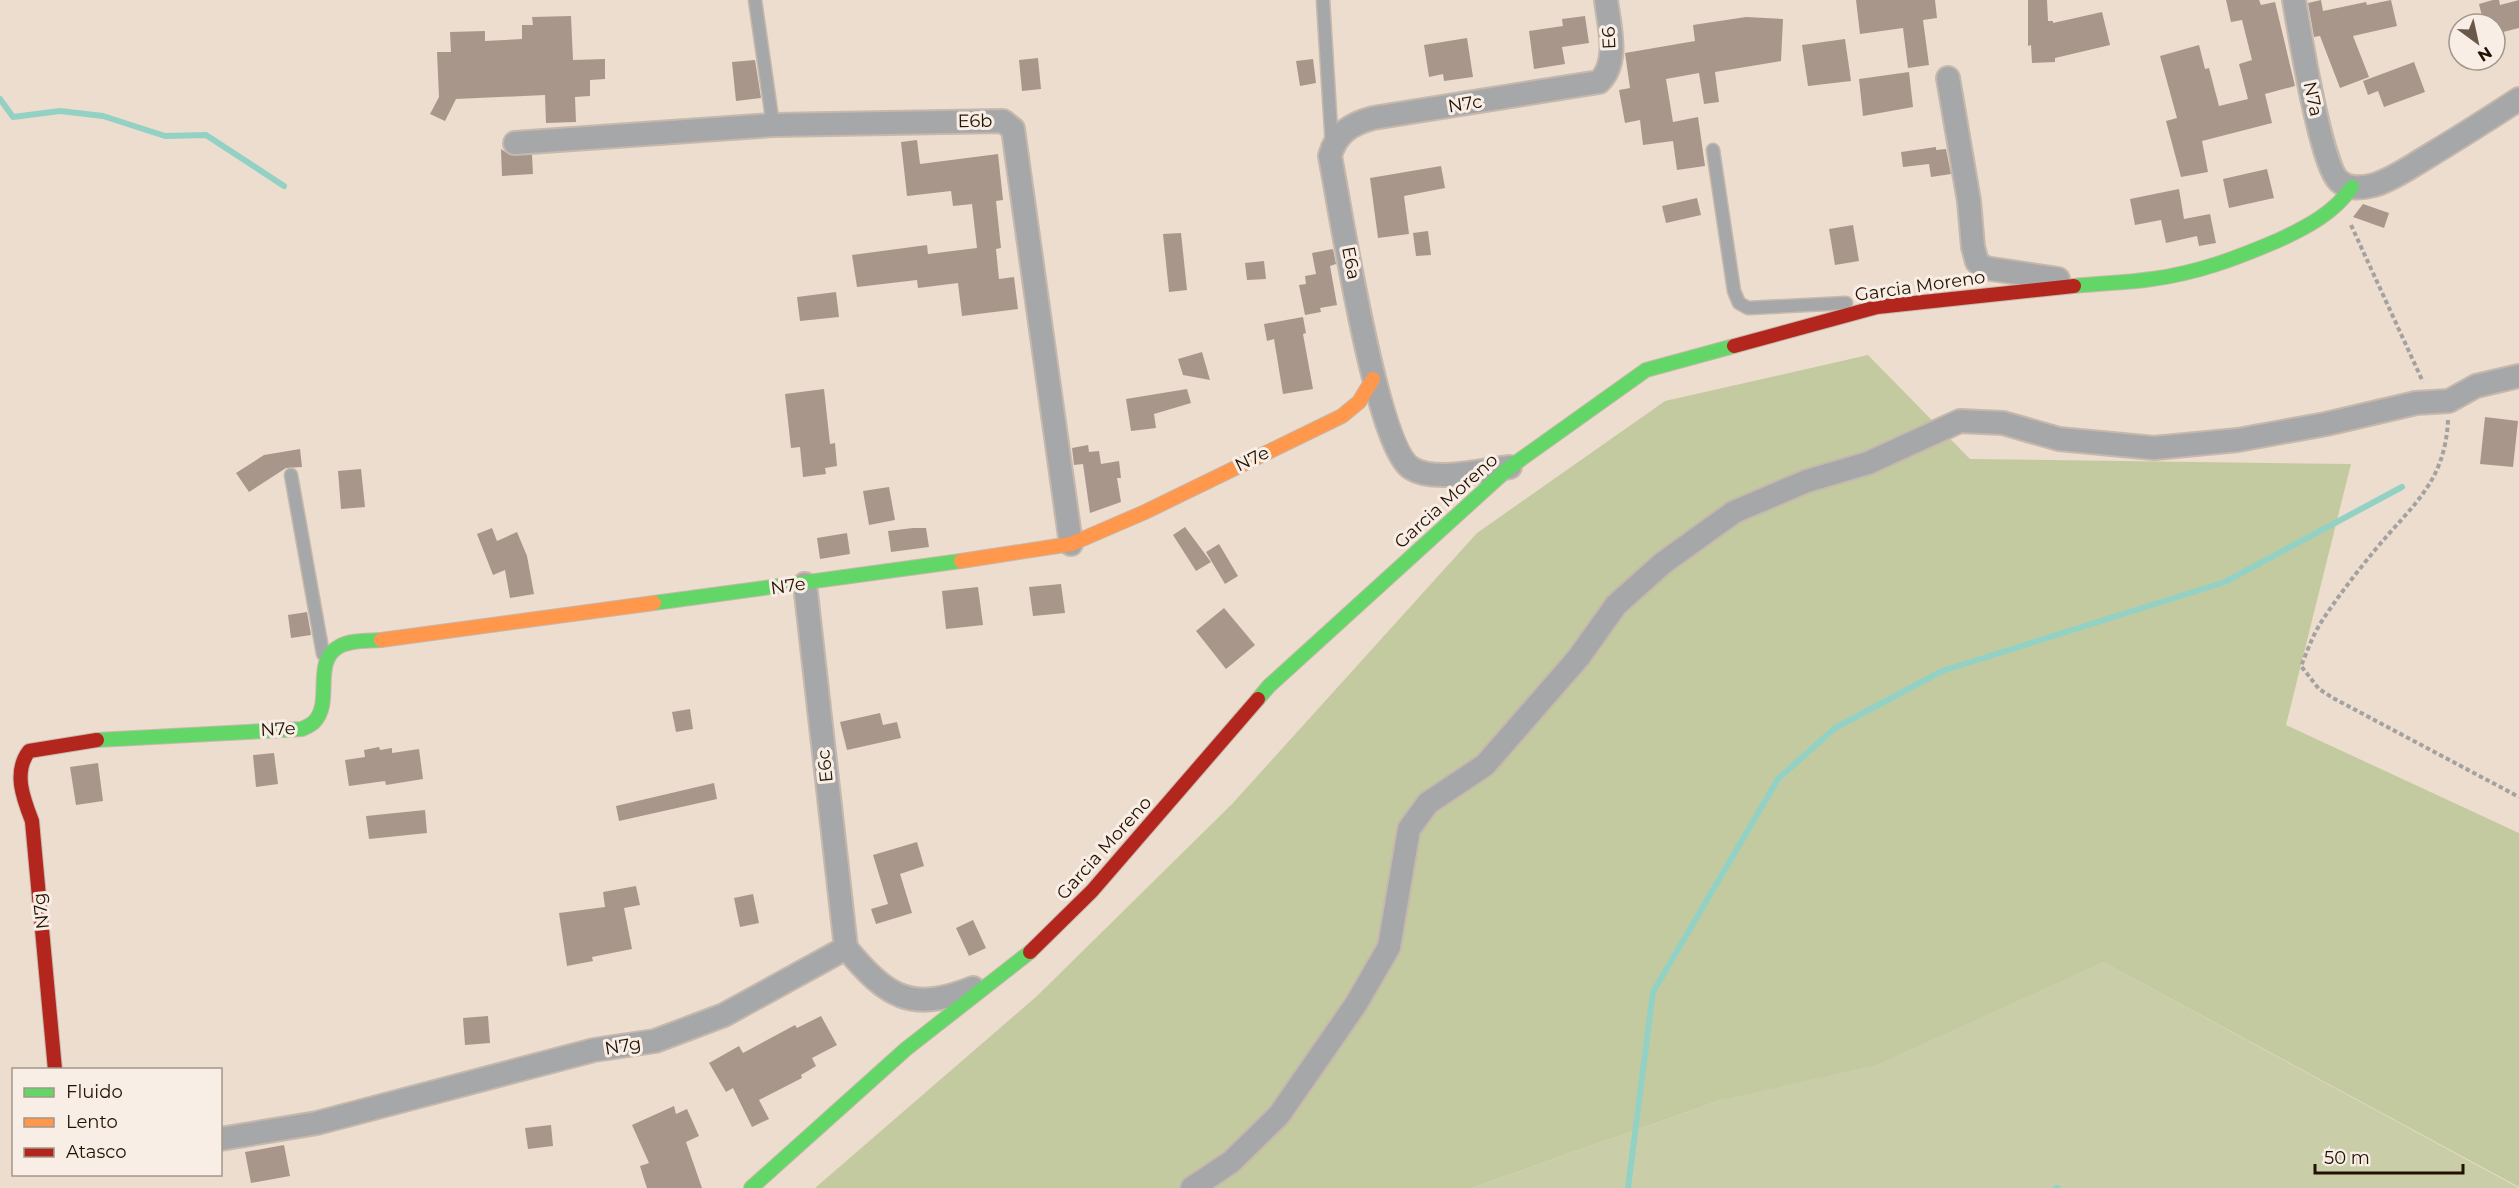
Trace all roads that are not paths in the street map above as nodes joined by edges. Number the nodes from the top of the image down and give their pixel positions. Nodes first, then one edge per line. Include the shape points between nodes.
1 (755, 0) edge
2 (1323, 0) edge
3 (1606, 0) edge
4 (2294, 0) edge
5 (1606, 76) joint
6 (1948, 78) dead end
7 (2519, 99) edge
8 (773, 125) junction
9 (515, 143) dead end
10 (1332, 147) junction
11 (1713, 150) dead end
12 (2352, 187) junction
13 (2080, 285) junction
14 (1877, 307) junction
15 (2519, 376) edge
16 (1373, 379) junction
17 (1510, 467) junction
18 (291, 475) dead end
19 (1071, 544) junction
20 (805, 584) junction
21 (325, 664) junction
22 (24, 756) joint
23 (846, 948) junction
24 (992, 981) junction
25 (56, 1068) edge
26 (222, 1139) edge
27 (751, 1188) edge
28 (1192, 1188) edge

1 - 8 lane
2 - 10 lane
3 - 5 street, E6 via 1611,42
4 - 12 street, N7a via 2327,158 2340,182
5 - 10 street, N7c via 1599,82 1373,118 1345,129
6 - 13 street via 1977,262 1985,268 2042,275
7 - 12 street via 2394,176 2376,184
8 - 9 street, E6b
8 - 19 street, E6b via 1003,121 1013,129
10 - 16 street, E6a via 1330,156
11 - 14 lane via 1739,303 1748,308 1828,302
12 - 13 street, Garcia Moreno via 2334,211 2226,263 2199,271
13 - 14 street, Garcia Moreno
14 - 17 street, Garcia Moreno via 1646,370
15 - 28 street via 2476,386 2449,401 2416,403 2238,440 2154,448 2059,439 2003,423 1960,421 1868,463 1807,481 1734,512 1663,563 1616,605 1579,657 1485,765 1428,803 1409,829 1389,947 1356,1004 1279,1115 1231,1162
16 - 17 street via 1396,450 1409,467 1426,475
16 - 19 street, N7e via 1359,402 1342,416
17 - 24 street, Garcia Moreno via 1269,686 1092,891 1031,951
18 - 21 lane
19 - 20 street, N7e
20 - 21 street, N7e via 341,645 330,652
20 - 23 street, E6c
21 - 22 street, N7e via 320,715 302,729 81,741 35,748
22 - 25 street, N7g via 19,768 24,801 32,821
23 - 24 street via 873,980 906,998 920,1001 954,996
23 - 26 street, N7g via 724,1015 655,1041 594,1050 317,1124
24 - 27 street, Garcia Moreno via 906,1049

